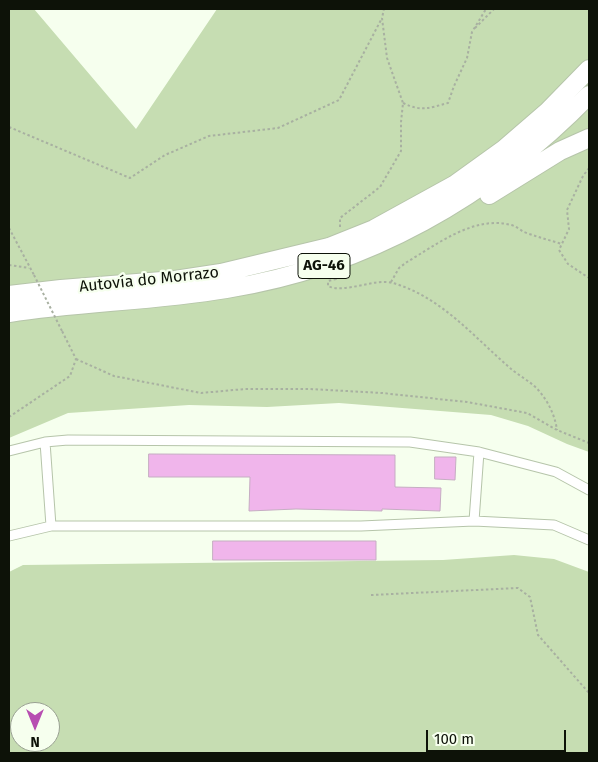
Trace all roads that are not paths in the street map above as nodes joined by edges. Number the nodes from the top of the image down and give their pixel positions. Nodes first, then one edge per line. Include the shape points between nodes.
1 (589, 68) edge
2 (589, 95) edge
3 (589, 138) edge
4 (340, 266) junction
5 (9, 295) edge
6 (9, 313) edge
7 (45, 442) junction
8 (9, 451) edge
9 (479, 452) junction
10 (589, 490) edge
11 (474, 521) junction
12 (51, 526) junction
13 (9, 536) edge
14 (589, 540) edge

1 - 5 highway, Autovía do Morrazo / AG-46 via 504,150 454,185 374,229 329,247 221,273
2 - 4 highway, Autovía do Morrazo / AG-46 via 530,151 471,194
3 - 4 highway via 560,151 467,209 406,241
4 - 6 highway, Autovía do Morrazo / AG-46 via 182,296
7 - 8 street
7 - 9 street via 410,442
7 - 12 street
9 - 10 street via 556,472
9 - 11 street
11 - 12 street via 352,526
11 - 14 street via 554,525
12 - 13 street

